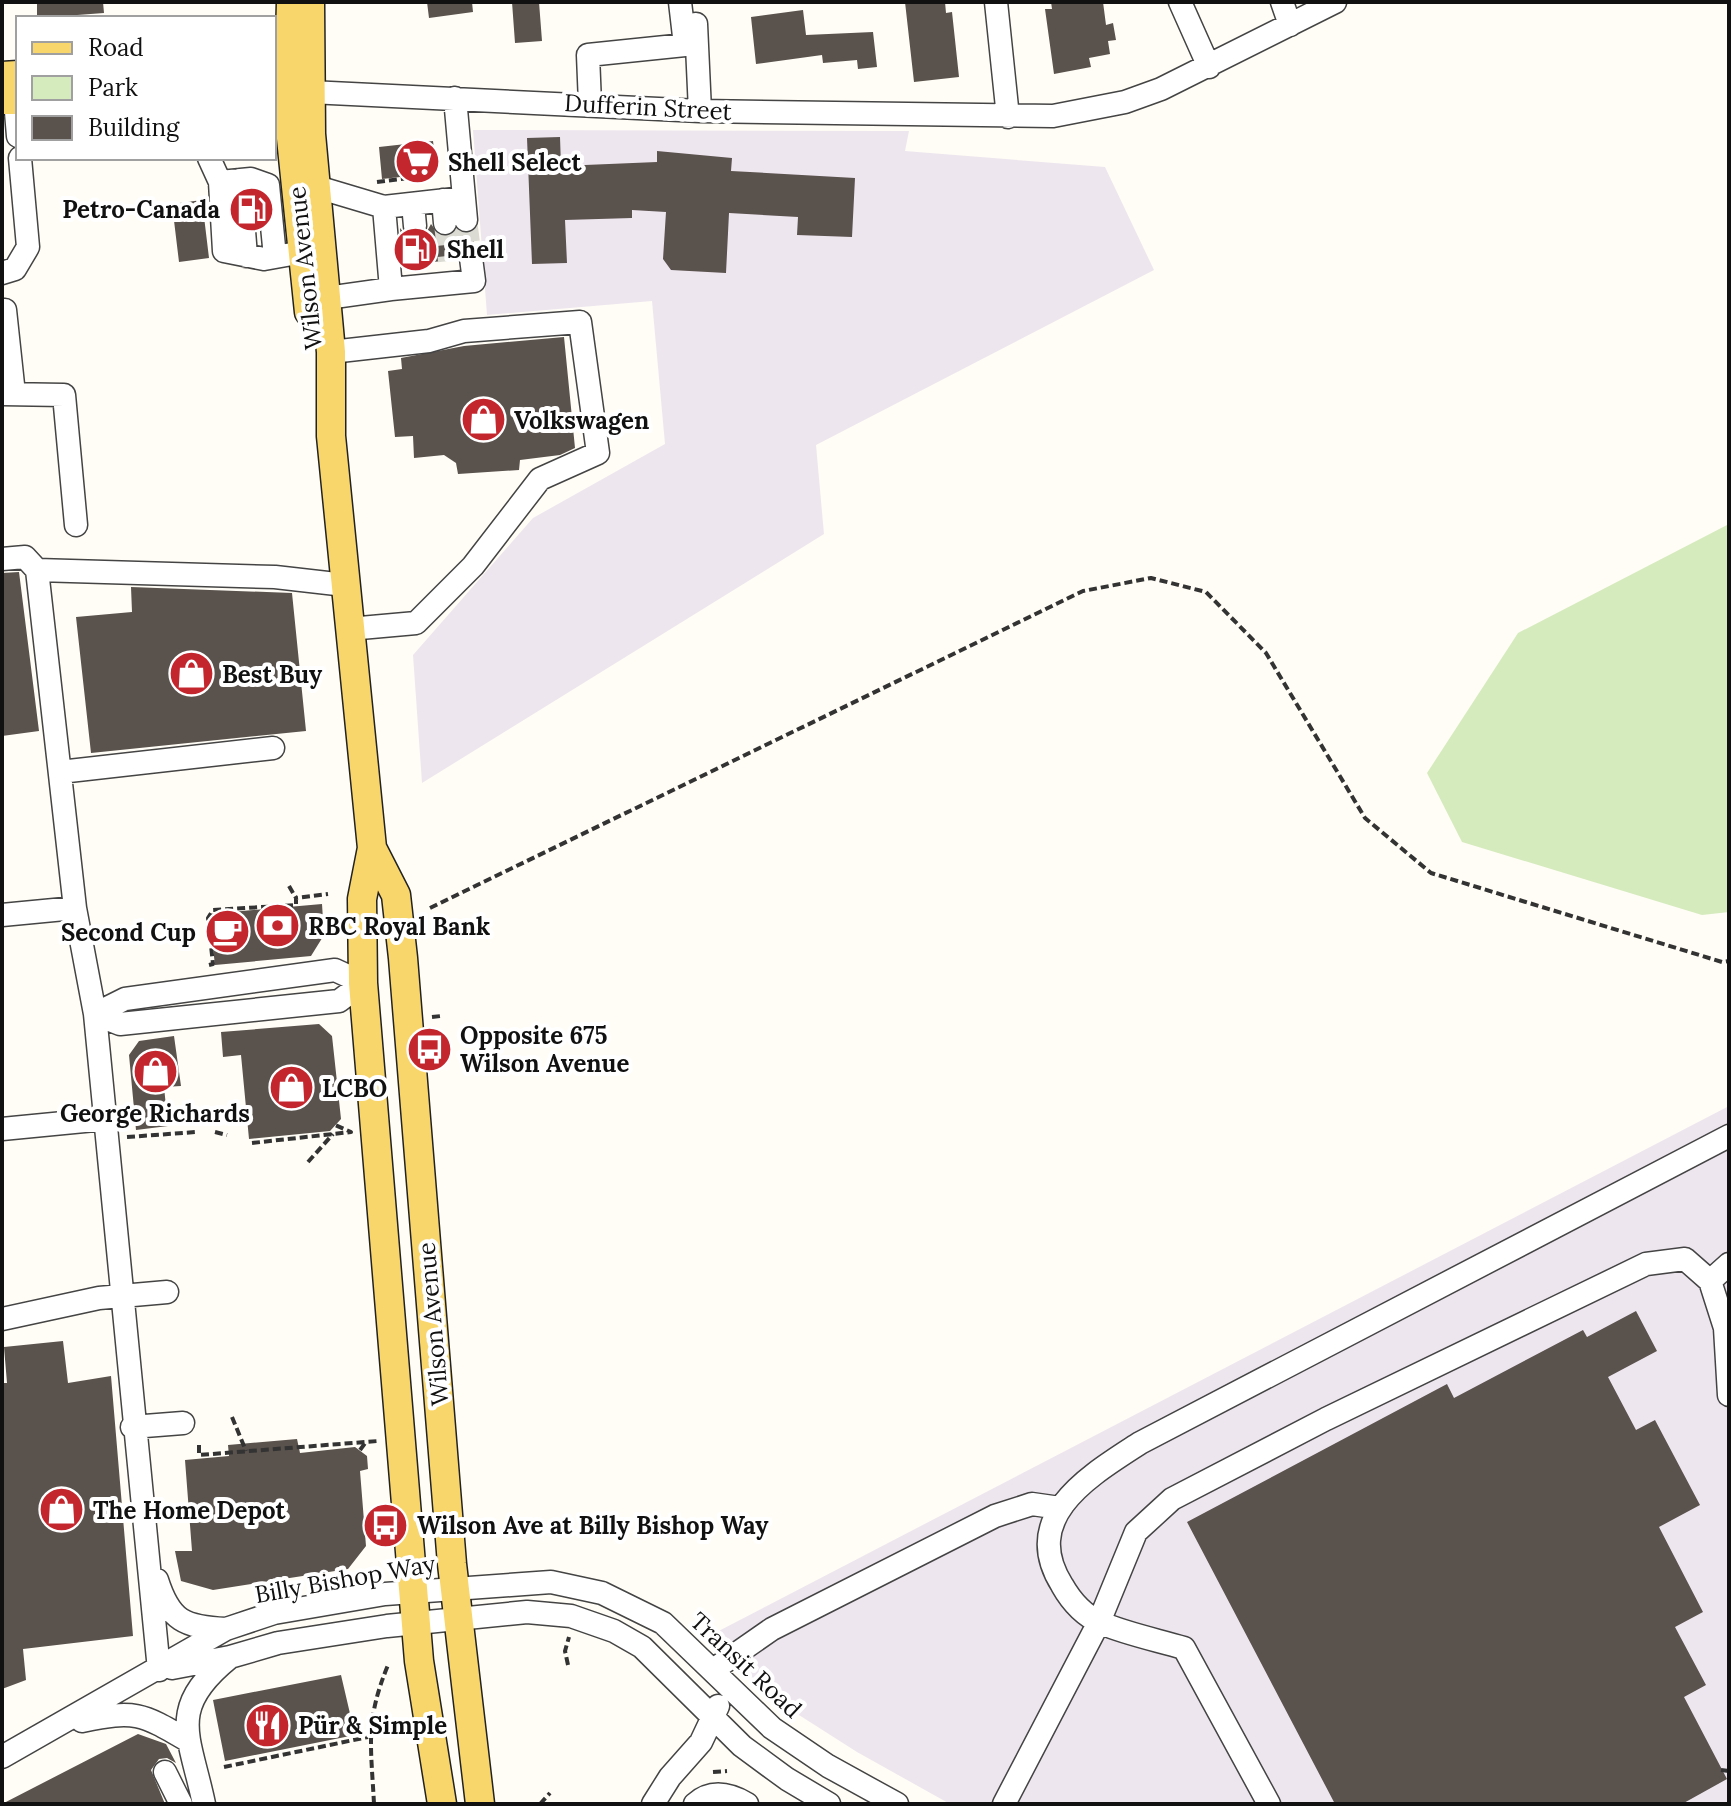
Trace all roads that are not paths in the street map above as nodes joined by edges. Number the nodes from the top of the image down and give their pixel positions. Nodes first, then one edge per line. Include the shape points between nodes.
1 (291, 2) edge
2 (310, 2) edge
3 (996, 2) edge
4 (1180, 2) edge
5 (1282, 2) edge
6 (1335, 2) edge
7 (687, 6) edge
8 (1290, 25) junction
9 (1209, 67) junction
10 (11, 90) edge
11 (287, 92) edge
12 (455, 98) junction
13 (590, 104) junction
14 (700, 111) junction
15 (1008, 117) junction
16 (16, 123) edge
17 (20, 160) edge
18 (211, 160) edge
19 (230, 181) junction
20 (317, 187) junction
21 (384, 207) junction
22 (303, 252) junction
23 (275, 257) junction
24 (460, 259) tunnel mouth
25 (2, 273) edge
26 (391, 289) junction
27 (327, 298) junction
28 (5, 310) dead end
29 (331, 352) junction
30 (8, 394) edge
31 (331, 436) junction
32 (76, 525) dead end
33 (2, 559) edge
34 (37, 570) junction
35 (345, 585) junction
36 (349, 629) junction
37 (273, 748) dead end
38 (60, 772) junction
39 (372, 848) junction
40 (75, 908) junction
41 (2, 915) edge
42 (405, 978) junction
43 (363, 983) junction
44 (95, 1014) junction
45 (105, 1119) junction
46 (2, 1129) edge
47 (1729, 1136) edge
48 (1729, 1264) edge
49 (1710, 1281) junction
50 (167, 1292) dead end
51 (122, 1295) junction
52 (2, 1319) edge
53 (1729, 1395) edge
54 (183, 1423) dead end
55 (132, 1427) junction
56 (1060, 1508) junction
57 (146, 1543) junction
58 (456, 1587) junction
59 (415, 1591) junction
60 (460, 1618) junction
61 (1099, 1622) junction
62 (417, 1623) junction
63 (226, 1629) junction
64 (230, 1657) junction
65 (159, 1670) junction
66 (720, 1678) junction
67 (713, 1717) junction
68 (62, 1726) junction
69 (187, 1740) junction
70 (2, 1757) edge
71 (165, 1772) dead end
72 (181, 1804) edge
73 (204, 1804) edge
74 (442, 1804) edge
75 (480, 1804) edge
76 (653, 1804) edge
77 (695, 1804) edge
78 (747, 1804) edge
79 (829, 1804) edge
80 (897, 1804) edge
81 (1004, 1804) edge
82 (1269, 1804) edge

1 - 11 main road, Wilson Avenue
2 - 11 main road, Wilson Avenue
3 - 15 street
4 - 9 street
5 - 8 street
6 - 8 street, Dufferin Street
7 - 13 street via 685,45 588,55
7 - 14 street via 702,84
8 - 9 street, Dufferin Street
9 - 15 street, Dufferin Street via 1092,111
10 - 16 street
11 - 12 street, Dufferin Street
11 - 20 main road, Wilson Avenue
11 - 22 main road, Wilson Avenue
12 - 13 street, Dufferin Street
12 - 21 street via 454,210 414,215
13 - 14 street, Dufferin Street
14 - 15 street, Dufferin Street
17 - 25 street via 28,247 15,269
18 - 19 street
19 - 23 street via 251,179 268,185
19 - 23 street via 224,251
20 - 21 street
20 - 27 main road, Wilson Avenue
21 - 26 street
22 - 23 street
22 - 31 main road, Wilson Avenue via 315,369
24 - 26 street via 474,281 451,283 419,275
26 - 27 street
27 - 29 main road, Wilson Avenue
28 - 30 street
29 - 31 main road, Wilson Avenue
29 - 36 street via 429,341 464,331 580,322 598,453 540,479 473,566 416,623
30 - 32 street via 64,395
31 - 35 main road, Wilson Avenue
33 - 34 street via 25,557
34 - 35 street via 275,577
34 - 38 street
35 - 36 main road, Wilson Avenue
36 - 39 main road, Wilson Avenue
37 - 38 street
38 - 40 street
39 - 42 main road, Wilson Avenue via 396,895
39 - 43 main road, Wilson Avenue via 362,899
40 - 41 street
40 - 44 street
42 - 43 main road
42 - 58 main road, Wilson Avenue
43 - 44 street via 335,970 125,999
43 - 59 main road, Wilson Avenue
44 - 45 street
45 - 46 street
45 - 51 street
47 - 56 street via 1140,1443 1085,1479
48 - 49 street
49 - 53 street via 1725,1328
49 - 61 street via 1685,1259 1646,1264 1172,1499 1136,1532
50 - 51 street
51 - 52 street
51 - 55 street
54 - 55 street
55 - 57 street
56 - 61 street via 1049,1556 1072,1603
56 - 66 street via 1032,1504 995,1516 772,1629
57 - 63 street via 164,1604 194,1627
57 - 65 street
58 - 59 street, Billy Bishop Way
58 - 60 main road, Wilson Avenue
58 - 66 street, Transit Road via 551,1582 602,1593 663,1623
59 - 62 main road, Wilson Avenue
59 - 63 street, Billy Bishop Way via 274,1613
60 - 62 street, Billy Bishop Way
60 - 67 street via 527,1612 592,1622 642,1647
60 - 75 main road, Wilson Avenue
61 - 81 street
61 - 82 street via 1184,1648
62 - 64 street, Billy Bishop Way via 278,1643
62 - 74 main road, Wilson Avenue
63 - 65 street, Billy Bishop Way
64 - 65 street, Billy Bishop Way
64 - 69 street via 190,1700
65 - 68 street, Billy Bishop Way
66 - 67 street
66 - 80 street, Transit Road via 797,1745
67 - 76 street via 701,1742
67 - 79 street via 762,1762
68 - 69 street via 124,1712 149,1718
68 - 70 street, Billy Bishop Way
69 - 73 street
71 - 72 street
77 - 78 street via 716,1794

